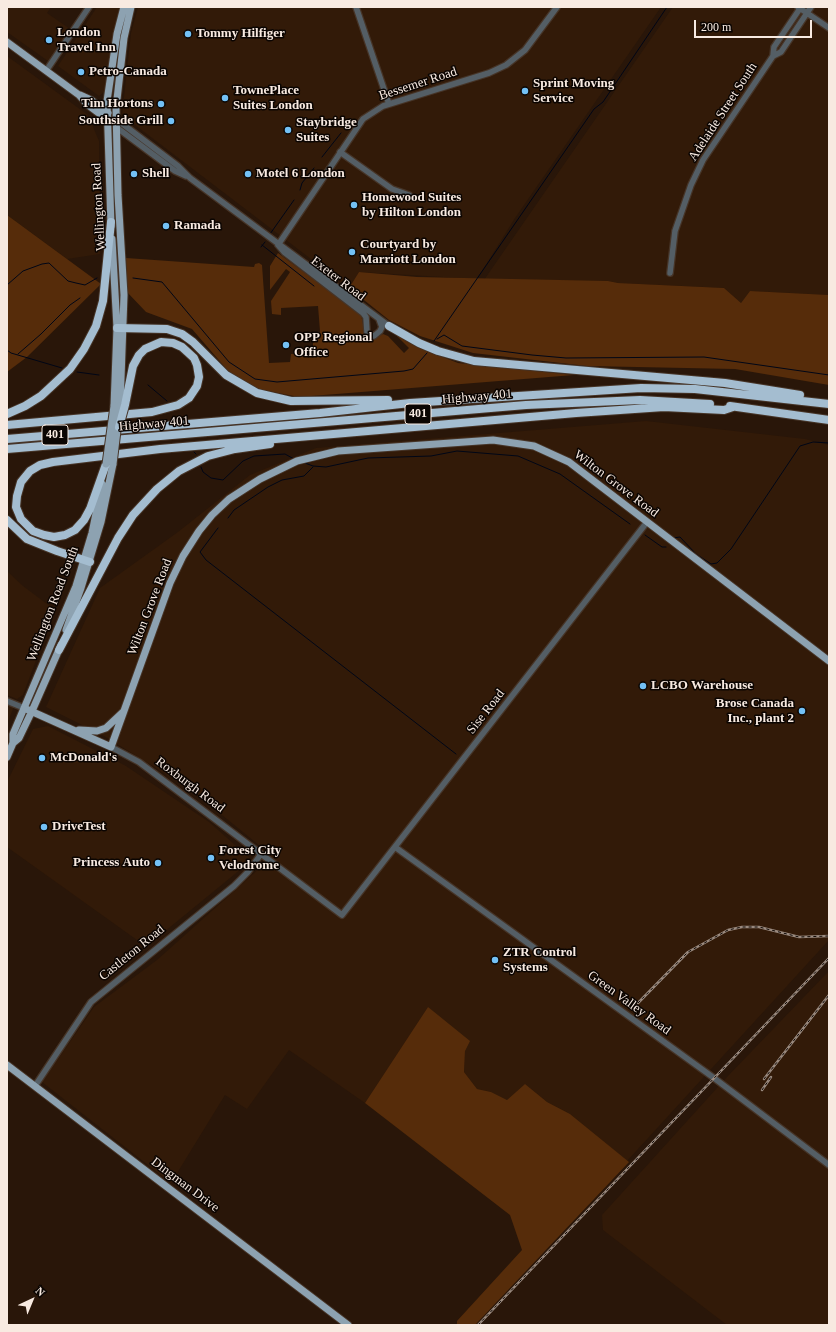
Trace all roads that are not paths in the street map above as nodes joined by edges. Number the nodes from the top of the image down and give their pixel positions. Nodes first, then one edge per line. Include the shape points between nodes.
1 (89, 7) edge
2 (124, 7) edge
3 (130, 7) edge
4 (356, 7) edge
5 (556, 7) edge
6 (800, 7) edge
7 (811, 7) edge
8 (807, 13) junction
9 (829, 28) edge
10 (7, 42) edge
11 (774, 56) junction
12 (112, 62) junction
13 (46, 71) junction
14 (79, 95) junction
15 (389, 104) junction
16 (107, 112) junction
17 (113, 121) junction
18 (340, 152) junction
19 (410, 195) dead end
20 (111, 222) junction
21 (278, 245) junction
22 (670, 273) dead end
23 (377, 317) junction
24 (390, 326) joint
25 (120, 328) junction
26 (410, 403) junction
27 (826, 403) edge
28 (120, 406) junction
29 (733, 407) junction
30 (7, 414) edge
31 (829, 420) edge
32 (7, 425) edge
33 (119, 427) joint
34 (321, 435) junction
35 (7, 440) edge
36 (7, 449) edge
37 (110, 464) junction
38 (7, 520) edge
39 (647, 522) junction
40 (87, 561) junction
41 (59, 650) junction
42 (829, 661) edge
43 (7, 701) edge
44 (24, 708) junction
45 (126, 708) junction
46 (32, 712) junction
47 (72, 729) junction
48 (13, 743) junction
49 (112, 747) junction
50 (7, 757) edge
51 (395, 847) junction
52 (261, 854) junction
53 (342, 915) joint
54 (7, 1065) edge
55 (35, 1086) junction
56 (829, 1165) edge
57 (348, 1325) edge

1 - 13 street
2 - 12 main road, Wellington Road
3 - 17 main road, Wellington Road
4 - 15 street
5 - 15 street, Bessemer Road via 526,50 506,65 489,73
6 - 8 street
6 - 11 street, Adelaide Street South via 774,47
7 - 8 street, Adelaide Street South
8 - 9 street
8 - 11 street, Adelaide Street South via 781,52
10 - 13 main road, Exeter Road
11 - 22 street, Adelaide Street South via 711,146 691,185 673,240
12 - 16 main road, Wellington Road
12 - 17 main road
13 - 14 main road, Exeter Road
14 - 16 main road, Exeter Road
14 - 17 main road, Exeter Road via 88,105
15 - 18 street, Bessemer Road via 363,119
16 - 17 main road, Wellington Road
17 - 20 main road, Wellington Road
17 - 21 street, Exeter Road
17 - 25 main road, Wellington Road via 124,295
18 - 19 street via 392,189
18 - 21 street, Bessemer Road
20 - 25 main road, Wellington Road
20 - 30 highway via 103,301 96,326 84,349 70,369 41,396
21 - 23 street, Exeter Road via 287,248
21 - 23 street, Exeter Road via 363,313 370,335 374,336 380,332 381,323
23 - 24 street, Exeter Road
24 - 27 highway via 418,343 474,361 725,383 806,396
25 - 26 highway via 167,329 182,334 226,375 257,393 291,401 399,400
25 - 28 main road, Wellington Road
26 - 27 highway, Highway 401 / 401 via 641,388 695,390
26 - 35 highway, Highway 401 / 401
28 - 32 highway via 134,366 145,349 161,342 173,343 194,358 199,377 197,386 189,398 178,405 152,412
28 - 33 highway, bridge
28 - 37 main road, Wellington Road South, bridge
29 - 31 highway, Highway 401 / 401
29 - 34 highway via 724,410 656,408
29 - 36 highway, Highway 401 / 401 via 695,402 640,400 526,405
33 - 37 main road, Wellington Road South, bridge
34 - 37 highway via 109,454 40,465 30,471 21,482 16,507 21,519 33,531 44,536 65,535 75,530 90,509
34 - 41 highway via 208,456 179,471 168,480 133,515 118,538
37 - 40 main road, Wellington Road South
38 - 40 highway via 27,539
39 - 42 main road, Wilton Grove Road
39 - 45 main road, Wilton Grove Road via 569,462 534,446 486,441 338,451 297,461 260,479 229,499 199,531 173,576
39 - 51 street, Sise Road
40 - 41 main road
40 - 44 main road, Wellington Road South
41 - 46 main road
43 - 44 street, Roxburgh Road
44 - 46 main road, Roxburgh Road
44 - 48 main road, Wellington Road South via 13,734
45 - 47 main road via 106,728
45 - 49 main road, Wilton Grove Road
46 - 47 main road, Roxburgh Road
46 - 48 main road via 19,738
47 - 49 main road, Roxburgh Road
48 - 50 main road, Wellington Road South
49 - 52 street, Roxburgh Road via 139,762
51 - 53 street, Sise Road
51 - 56 street, Green Valley Road via 714,1078
52 - 53 street, Roxburgh Road
52 - 55 street, Castleton Road via 234,886 91,1002
54 - 55 main road, Dingman Drive
55 - 57 main road, Dingman Drive

